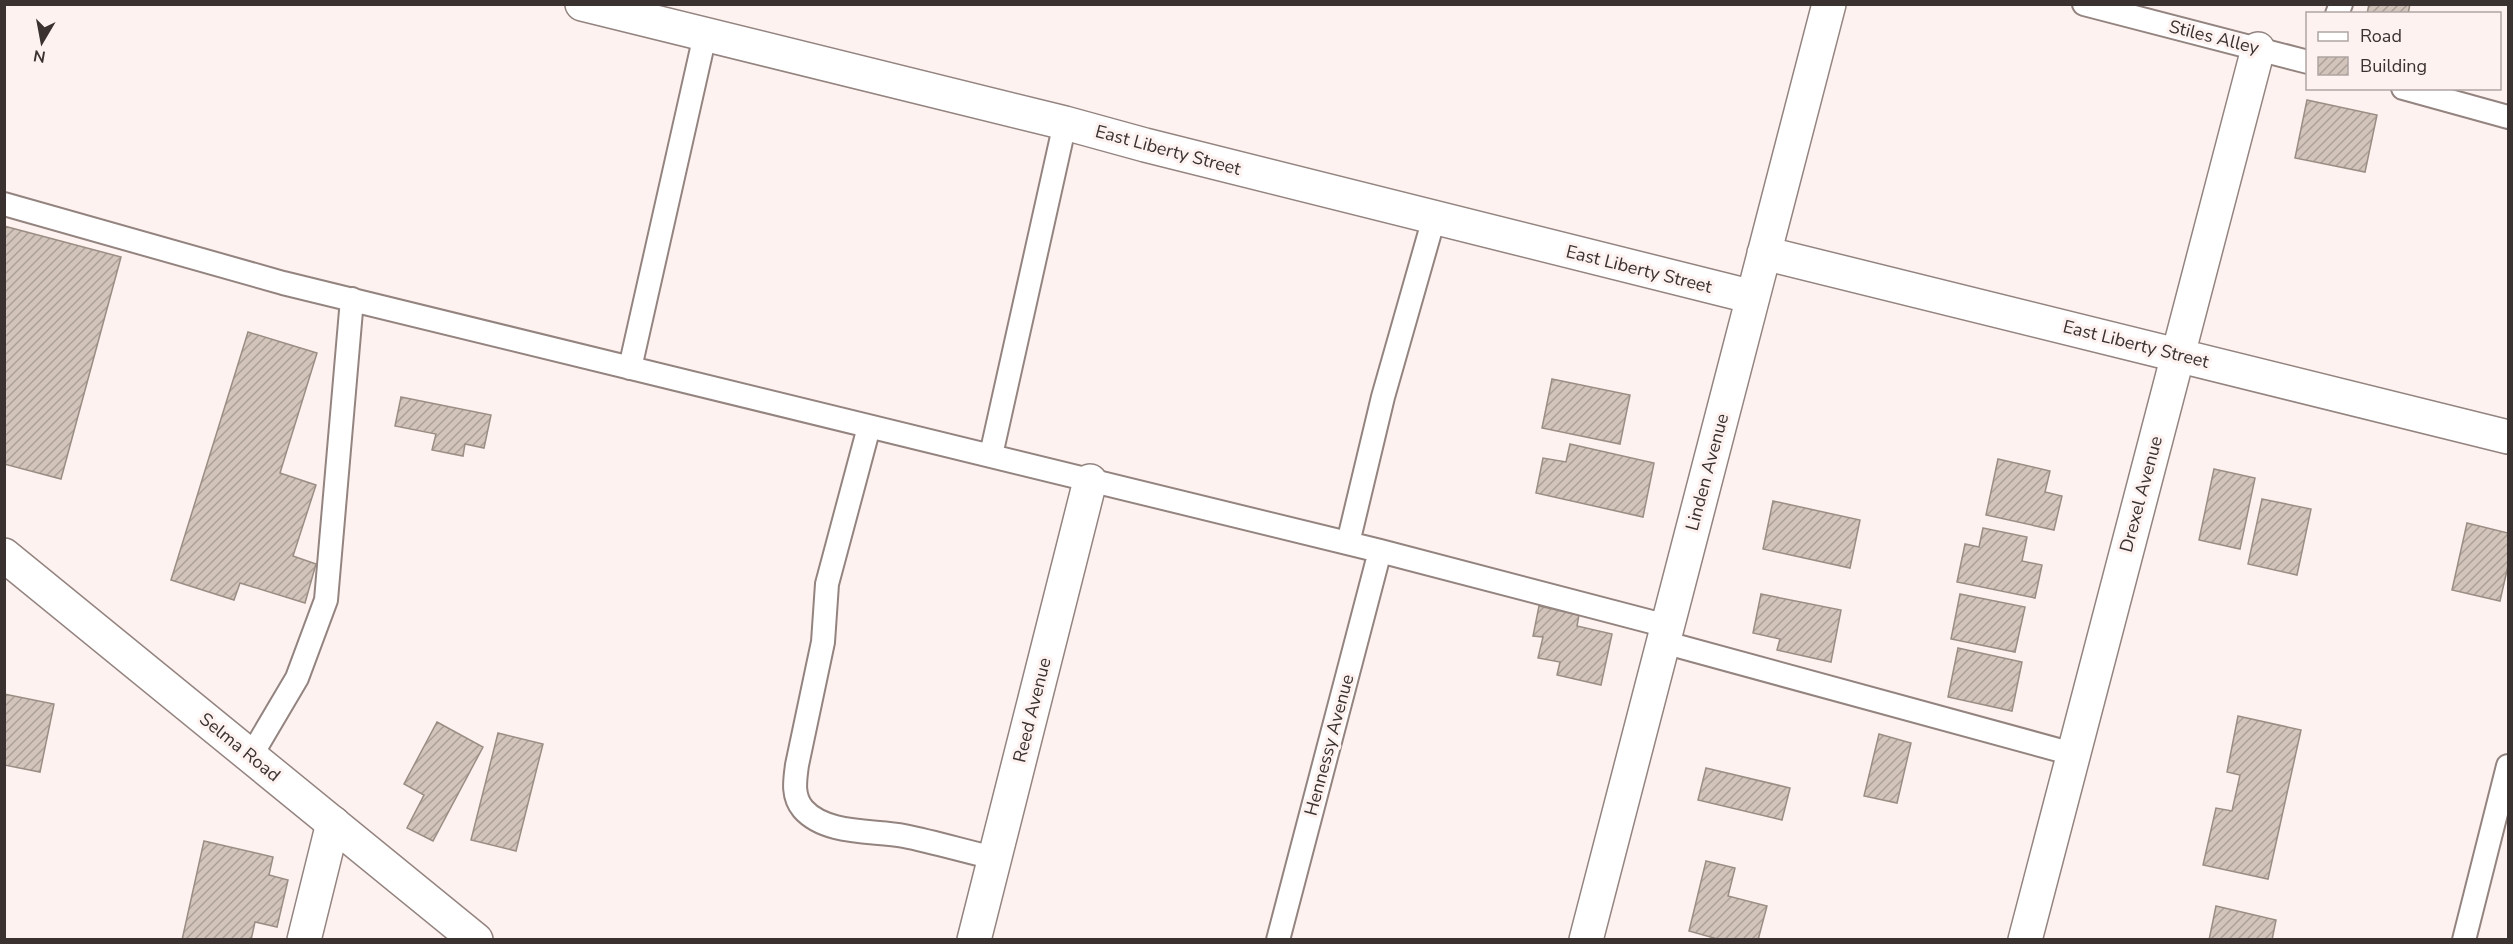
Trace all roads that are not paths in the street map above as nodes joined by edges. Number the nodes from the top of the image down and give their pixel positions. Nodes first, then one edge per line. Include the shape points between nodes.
1 (582, 4) edge
2 (1828, 4) edge
3 (2084, 4) edge
4 (705, 35) junction
5 (2258, 49) junction
6 (2306, 62) edge
7 (2410, 90) edge
8 (2508, 117) edge
9 (1065, 123) junction
10 (4, 204) edge
11 (1434, 218) junction
12 (1764, 253) junction
13 (1753, 297) junction
14 (352, 299) junction
15 (2178, 354) junction
16 (630, 368) junction
17 (869, 427) junction
18 (2508, 436) edge
19 (991, 455) junction
20 (1090, 481) junction
21 (1348, 543) junction
22 (1380, 551) junction
23 (4, 555) edge
24 (1665, 634) junction
25 (2073, 754) junction
26 (251, 756) junction
27 (2508, 766) edge
28 (333, 823) junction
29 (994, 858) junction
30 (304, 939) edge
31 (476, 939) edge
32 (974, 939) edge
33 (1278, 939) edge
34 (1586, 939) edge
35 (2025, 939) edge
36 (2463, 939) edge

1 - 4 street, East Liberty Street
2 - 12 street, Linden Avenue
3 - 5 lane, Stiles Alley
4 - 9 street, East Liberty Street
4 - 16 lane
5 - 6 lane, Stiles Alley
5 - 15 street, Drexel Avenue
7 - 8 lane
9 - 11 street, East Liberty Street
9 - 19 lane
10 - 14 lane
11 - 13 street, East Liberty Street
11 - 21 lane via 1383,397
12 - 13 street, Linden Avenue
12 - 15 street, East Liberty Street
13 - 24 street, Linden Avenue
14 - 16 lane
14 - 26 lane via 326,600 297,678
15 - 18 street, East Liberty Street
15 - 25 street, Drexel Avenue
16 - 17 lane
17 - 19 lane
17 - 29 lane via 827,584 823,642 794,785 797,798 817,819 839,827 905,836
19 - 20 lane
20 - 21 lane
20 - 29 street, Reed Avenue
21 - 22 lane
22 - 24 lane
22 - 33 lane, Hennessy Avenue
23 - 26 street, Selma Road
24 - 25 lane
24 - 34 street, Linden Avenue
25 - 35 street, Drexel Avenue
26 - 28 street, Selma Road
27 - 36 lane
28 - 30 street
28 - 31 street, Selma Road
29 - 32 street, Reed Avenue

